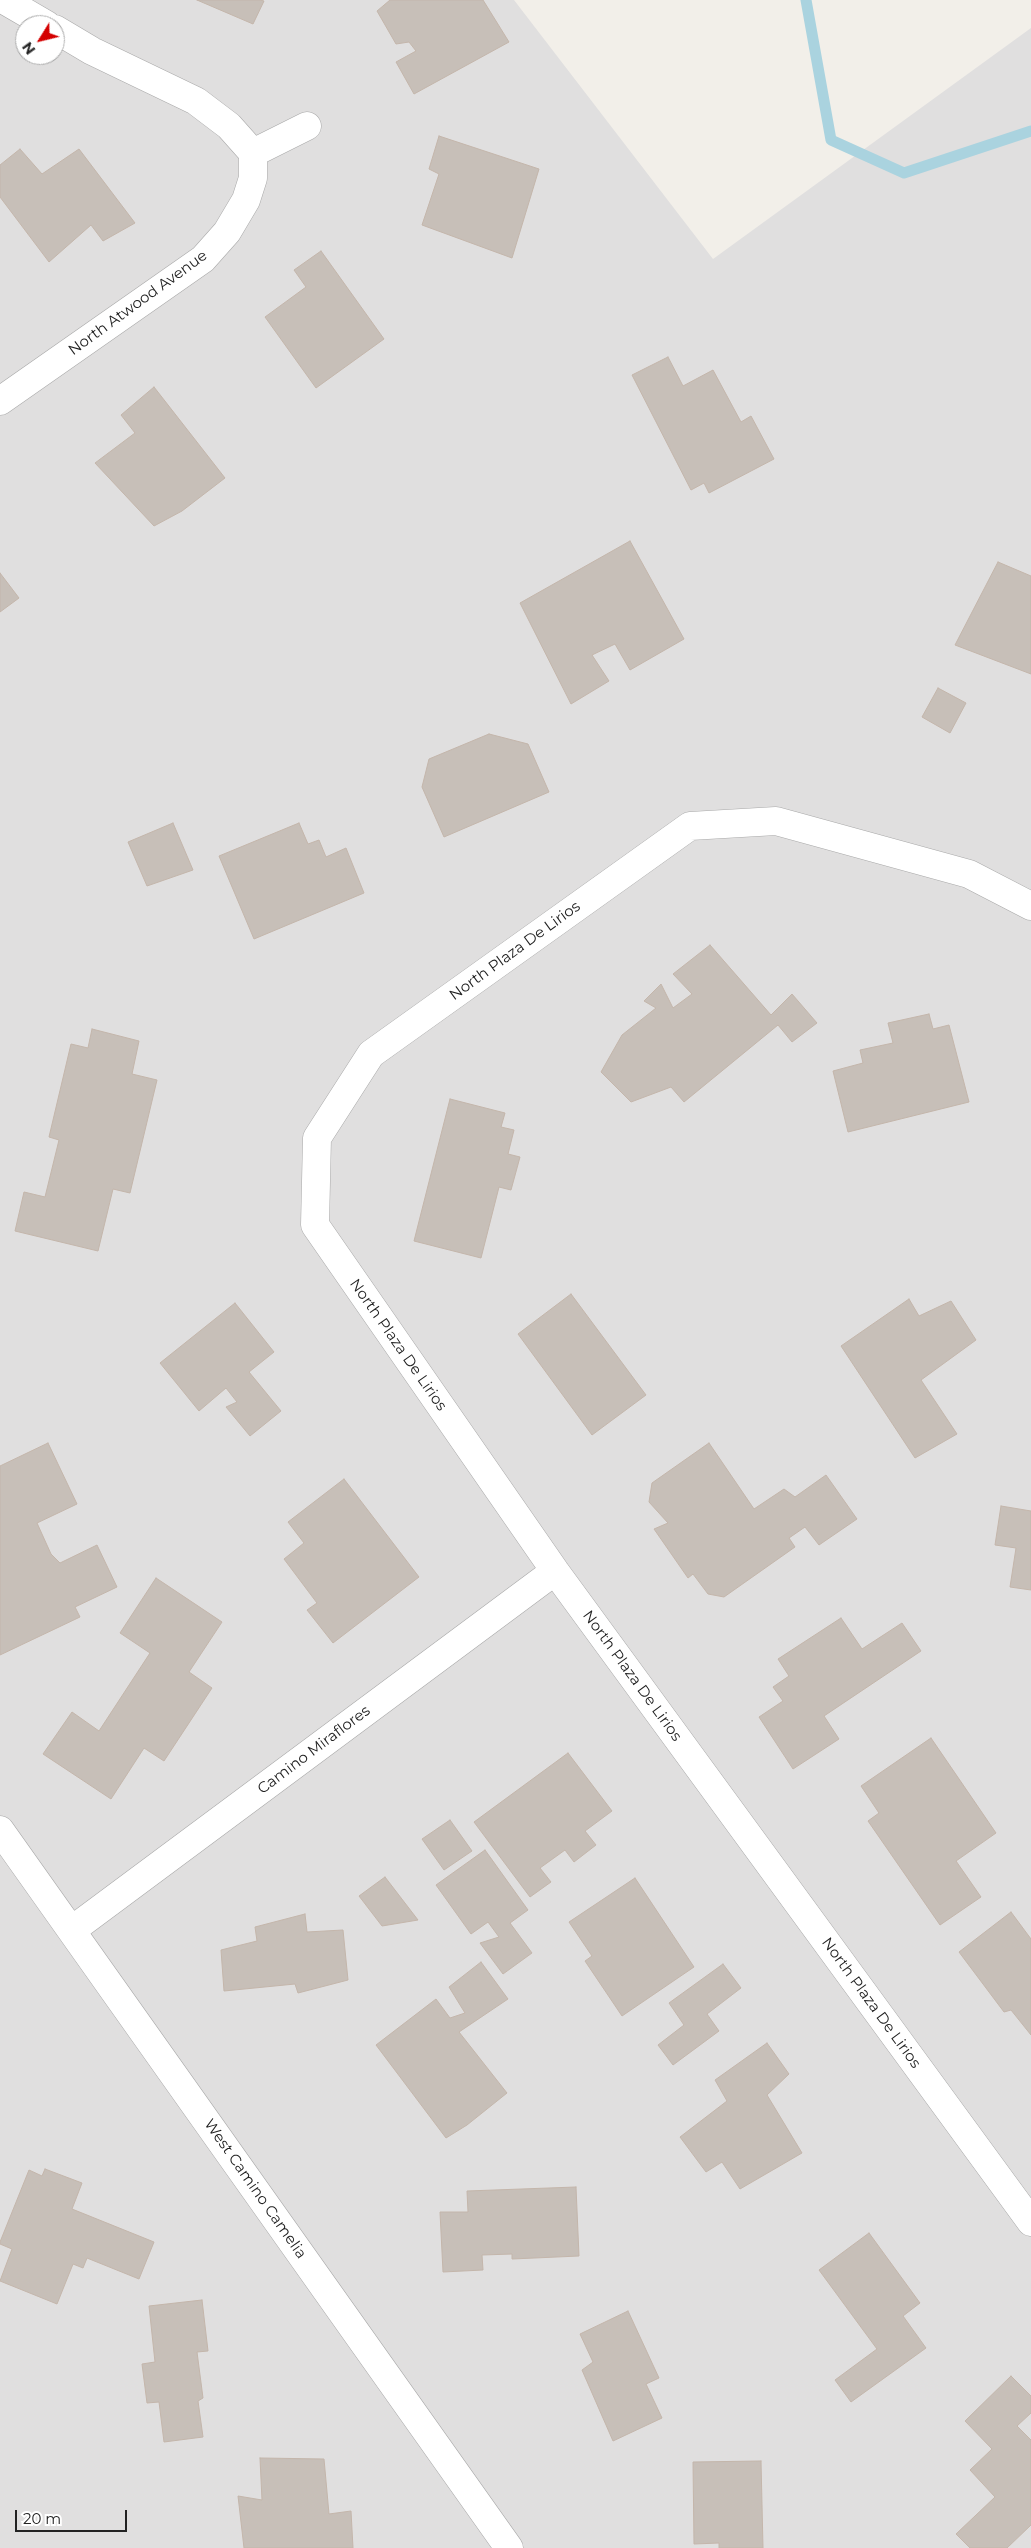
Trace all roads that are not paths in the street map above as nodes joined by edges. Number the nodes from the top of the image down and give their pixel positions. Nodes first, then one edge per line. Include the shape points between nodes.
1 (4, 0) edge
2 (30, 15) edge
3 (65, 36) edge
4 (307, 126) dead end
5 (253, 153) junction
6 (0, 401) edge
7 (1031, 906) edge
8 (555, 1571) junction
9 (0, 1830) edge
10 (72, 1930) junction
11 (1031, 2222) edge
12 (509, 2548) edge

1 - 2 street
3 - 5 street via 196,101 229,126
4 - 5 street
5 - 6 street, North Atwood Avenue via 253,178 246,200 228,232 203,259
7 - 8 street, North Plaza De Lirios via 969,874 776,821 690,826 371,1054 316,1138 315,1225
8 - 10 street, Camino Miraflores
8 - 11 street, North Plaza De Lirios
9 - 10 street, West Camino Camelia
10 - 12 street, West Camino Camelia

